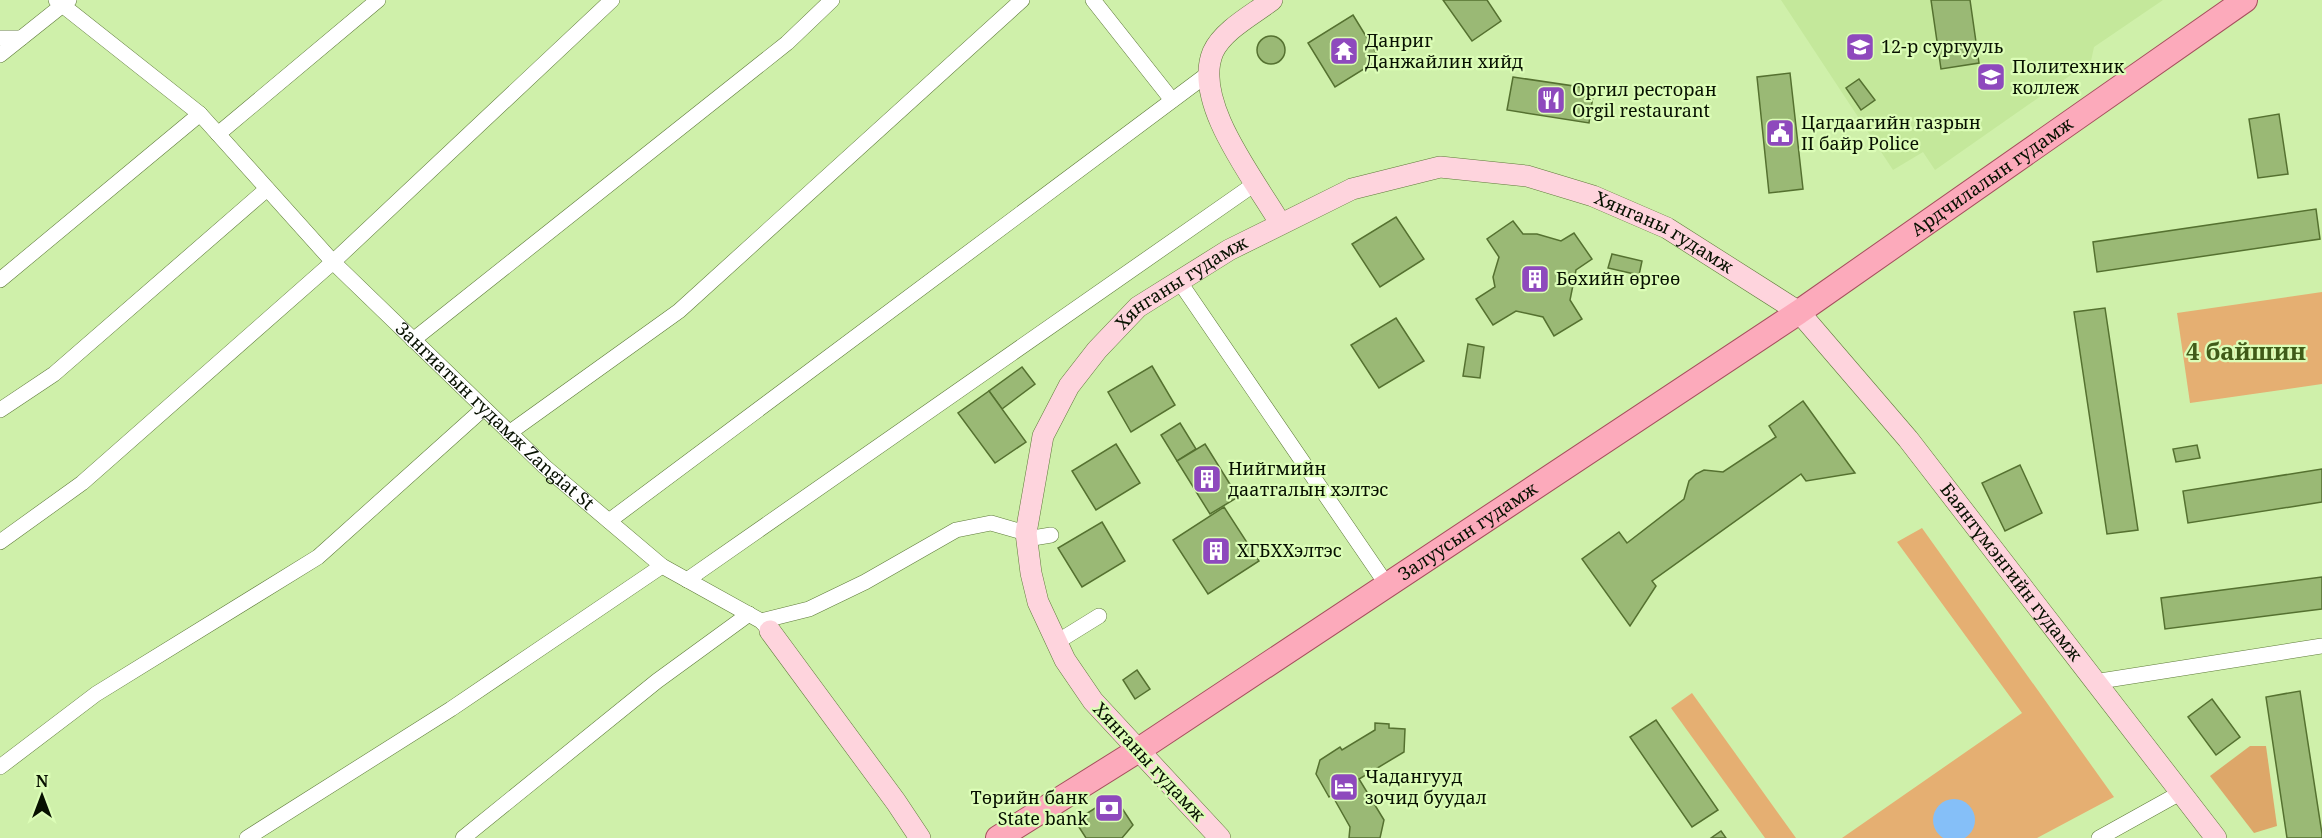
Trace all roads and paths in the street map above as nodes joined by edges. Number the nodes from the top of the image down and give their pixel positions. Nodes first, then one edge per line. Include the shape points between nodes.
1 (378, 0) edge
2 (612, 0) edge
3 (832, 0) edge
4 (1022, 0) edge
5 (1093, 0) edge
6 (1272, 0) edge
7 (2245, 0) edge
8 (63, 2) edge
9 (0, 38) edge
10 (21, 38) junction
11 (0, 55) edge
12 (1209, 72) junction
13 (1172, 100) junction
14 (200, 114) junction
15 (218, 134) junction
16 (1256, 183) junction
17 (267, 189) junction
18 (1280, 223) junction
19 (333, 262) junction
20 (0, 280) edge
21 (1179, 281) junction
22 (1799, 312) junction
23 (413, 340) junction
24 (483, 409) junction
25 (0, 410) edge
26 (509, 433) junction
27 (609, 521) junction
28 (1051, 535) dead end
29 (1027, 536) junction
30 (0, 543) edge
31 (662, 566) junction
32 (687, 580) junction
33 (1387, 585) junction
34 (1100, 616) dead end
35 (760, 622) junction
36 (1057, 642) junction
37 (2322, 646) edge
38 (2094, 682) junction
39 (1137, 751) junction
40 (0, 767) edge
41 (2181, 793) junction
42 (248, 838) edge
43 (463, 838) edge
44 (920, 838) edge
45 (998, 838) edge
46 (1220, 838) edge
47 (2099, 838) edge
48 (2216, 838) edge

1 - 15 street
2 - 19 street
3 - 23 street via 787,43
4 - 26 street via 680,311
5 - 13 street
6 - 12 main road via 1225,36 1214,51
7 - 22 main road, Ардчилалын гудамж
8 - 10 street
8 - 14 street, Зангиатын гудамж Zangiat St
9 - 10 street
10 - 11 street
12 - 13 street
12 - 16 main road via 1209,94 1216,116
13 - 27 street
14 - 15 street, Зангиатын гудамж Zangiat St
14 - 20 street
15 - 17 street, Зангиатын гудамж Zangiat St
16 - 18 main road
16 - 32 street
17 - 19 street, Зангиатын гудамж Zangiat St
17 - 25 street via 54,374
18 - 21 main road, Хянганы гудамж
18 - 22 main road, Хянганы гудамж via 1352,189 1440,167 1527,176 1593,196 1667,228
19 - 23 street, Зангиатын гудамж Zangiat St
19 - 30 street via 82,483
21 - 29 main road, Хянганы гудамж via 1138,307 1069,386 1043,436
21 - 33 street
22 - 33 main road, Залуусын гудамж
22 - 38 main road, Баянтүмэнгийн гудамж via 1908,439
23 - 24 street, Зангиатын гудамж Zangiat St
24 - 26 street, Зангиатын гудамж Zangiat St
24 - 40 street via 318,557 96,694
26 - 27 street, Зангиатын гудамж Zangiat St
27 - 31 street, Зангиатын гудамж Zangiat St
28 - 29 street
29 - 35 street via 991,523 956,530 809,609
29 - 36 main road, Хянганы гудамж via 1035,592
31 - 32 street, Зангиатын гудамж Zangiat St
31 - 42 street via 451,709
32 - 35 street, Зангиатын гудамж Zangiat St
33 - 39 main road, Залуусын гудамж
34 - 36 street
35 - 43 street via 657,681
35 - 44 main road, Зангиатын гудамж Zangiat St
36 - 39 main road, Хянганы гудамж via 1093,701
37 - 38 street
38 - 41 main road, Баянтүмэнгийн гудамж
39 - 45 main road, Залуусын гудамж
39 - 46 main road, Хянганы гудамж
41 - 47 street
41 - 48 main road, Баянтүмэнгийн гудамж

